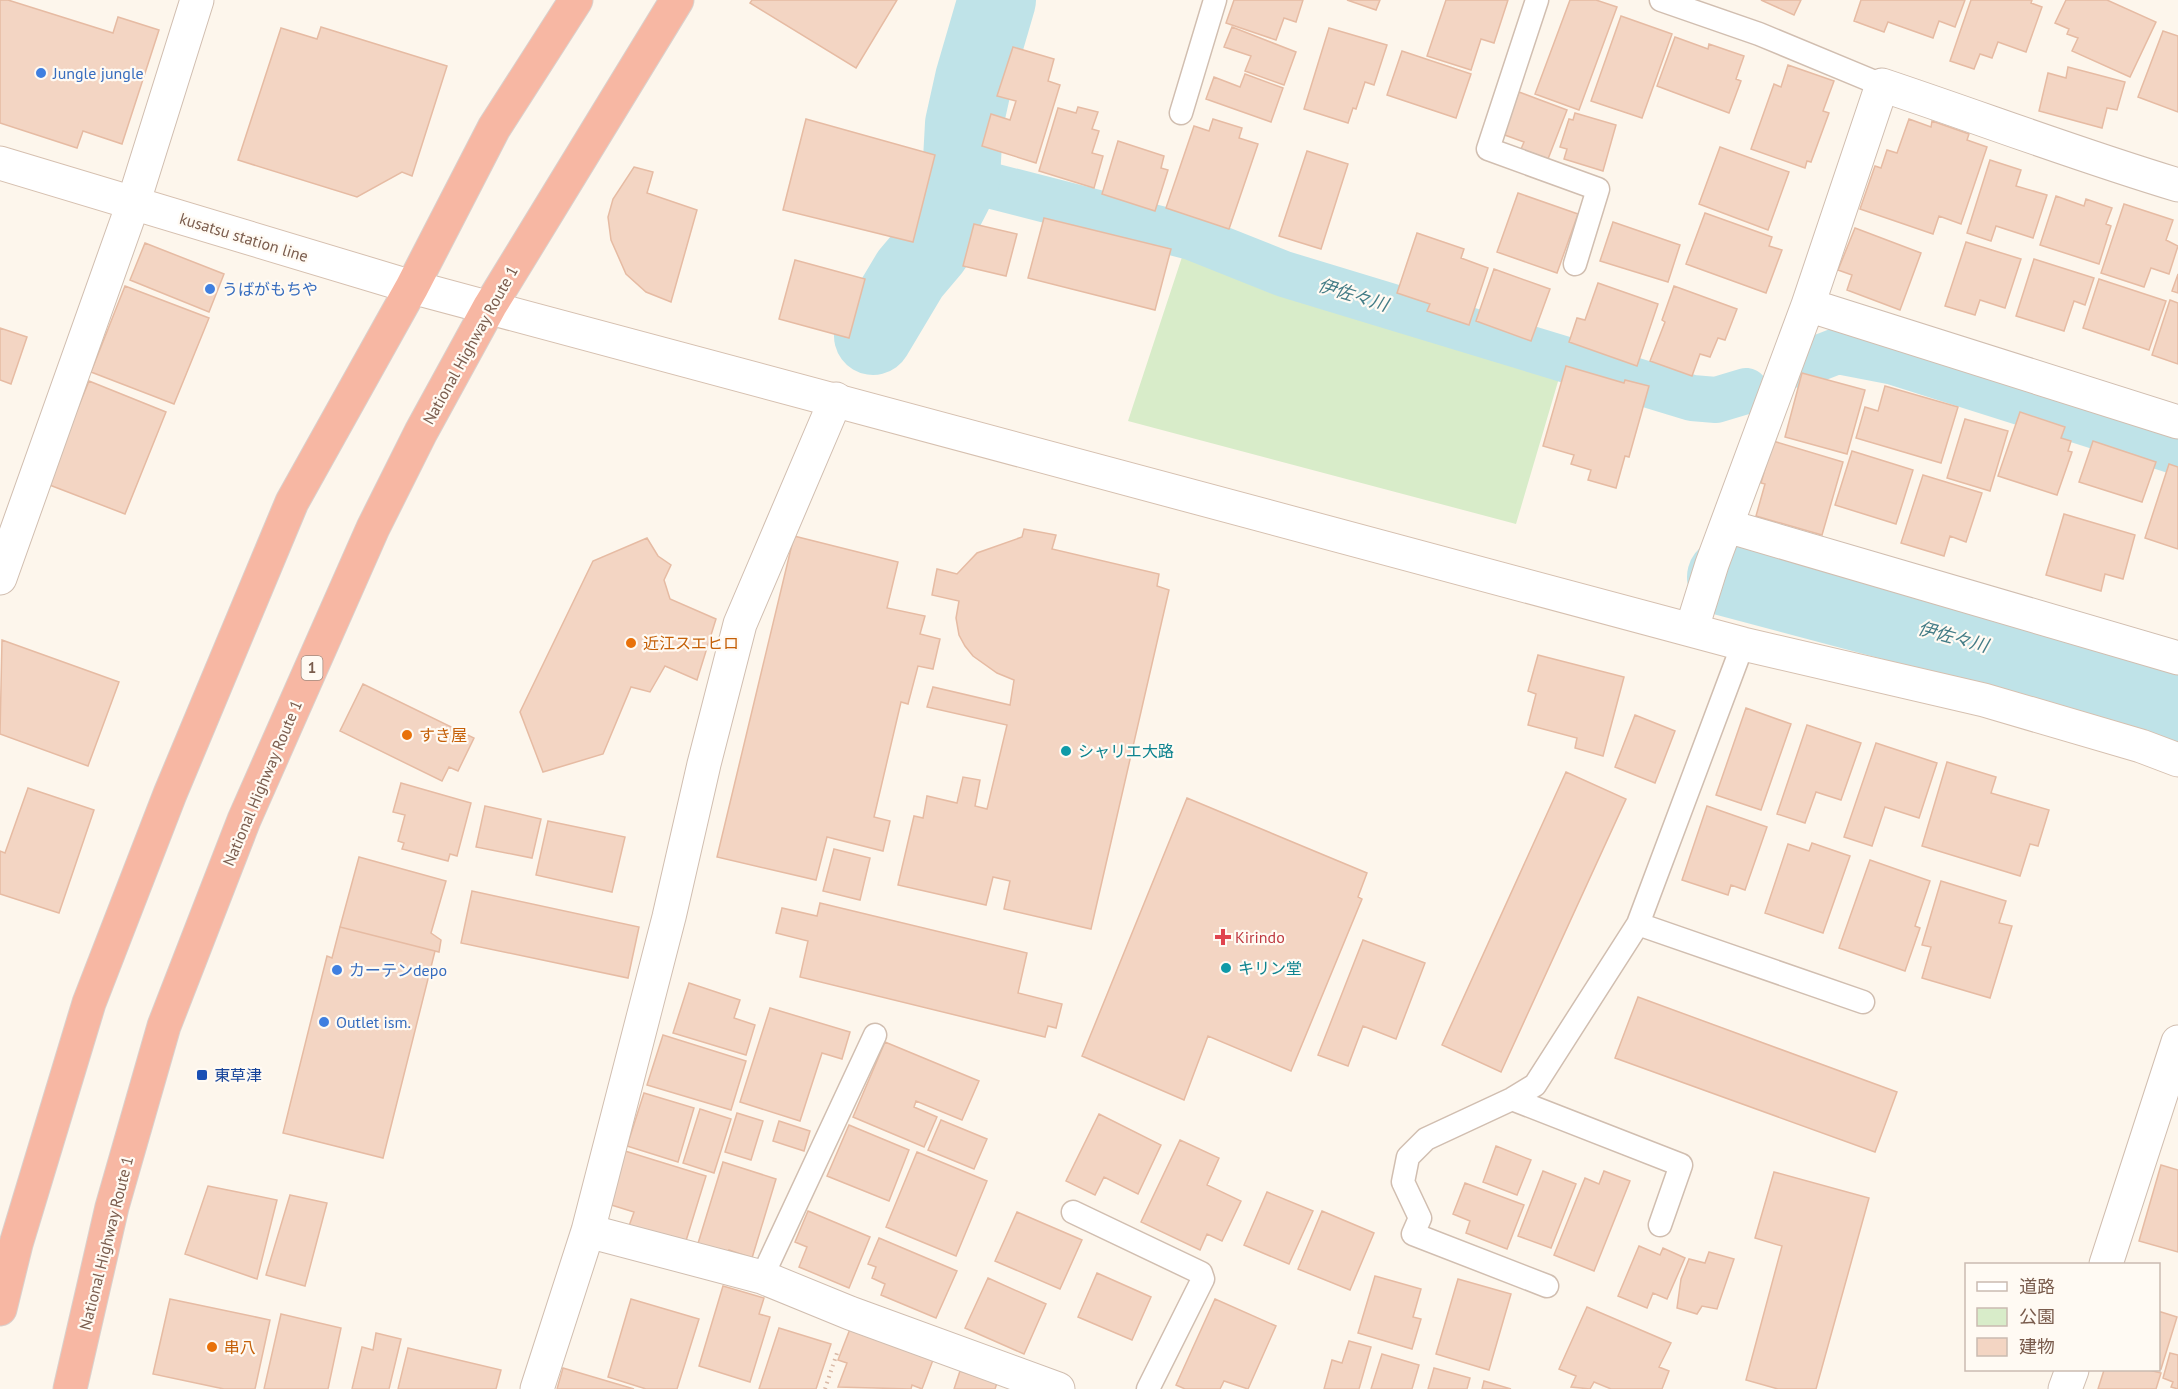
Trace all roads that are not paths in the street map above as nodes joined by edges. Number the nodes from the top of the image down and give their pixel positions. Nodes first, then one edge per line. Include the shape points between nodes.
1 (197, 0) edge
2 (576, 0) edge
3 (677, 0) edge
4 (1215, 0) edge
5 (1537, 0) edge
6 (1661, 0) edge
7 (1882, 85) junction
8 (1181, 113) dead end
9 (0, 164) edge
10 (2178, 185) edge
11 (133, 204) junction
12 (1575, 264) dead end
13 (412, 287) junction
14 (1808, 305) junction
15 (490, 306) junction
16 (836, 399) junction
17 (2178, 422) edge
18 (1726, 526) junction
19 (0, 578) edge
20 (1692, 628) junction
21 (1743, 644) junction
22 (2178, 658) edge
23 (2178, 760) edge
24 (1638, 924) junction
25 (1863, 1002) dead end
26 (874, 1035) dead end
27 (2178, 1042) edge
28 (1512, 1099) junction
29 (2169, 1108) edge
30 (1073, 1212) dead end
31 (1660, 1225) dead end
32 (588, 1231) junction
33 (2106, 1263) edge
34 (762, 1277) junction
35 (1547, 1286) dead end
36 (0, 1310) edge
37 (2072, 1371) edge
38 (70, 1389) edge
39 (537, 1389) edge
40 (1058, 1389) edge
41 (1148, 1389) edge
42 (2065, 1389) edge

1 - 11 street
2 - 13 highway via 494,128
3 - 15 highway, National Highway Route 1 / 1
4 - 8 lane
5 - 12 lane via 1488,149 1598,189
6 - 7 lane via 1759,34
7 - 10 street via 2096,161
7 - 14 street
9 - 11 street, kusatsu station line
11 - 13 street, kusatsu station line
11 - 19 street
13 - 15 street, kusatsu station line
13 - 36 highway via 292,502 170,794 89,1003 16,1244
14 - 17 street
14 - 18 street
15 - 16 street, kusatsu station line
15 - 38 highway, National Highway Route 1 / 1 via 372,528 235,841 164,1026 112,1207
16 - 20 street, kusatsu station line
16 - 32 street via 740,624
18 - 20 street
18 - 22 street
20 - 21 street, kusatsu station line
21 - 23 street, kusatsu station line via 1984,700
21 - 24 lane
24 - 25 lane
24 - 28 lane via 1535,1085
26 - 34 lane
27 - 29 street
28 - 31 lane via 1681,1165
28 - 35 lane via 1426,1139 1408,1157 1402,1182 1420,1218 1413,1234
29 - 33 street
30 - 41 lane via 1201,1273 1203,1279
32 - 34 street
32 - 39 street
34 - 40 street
37 - 42 street

